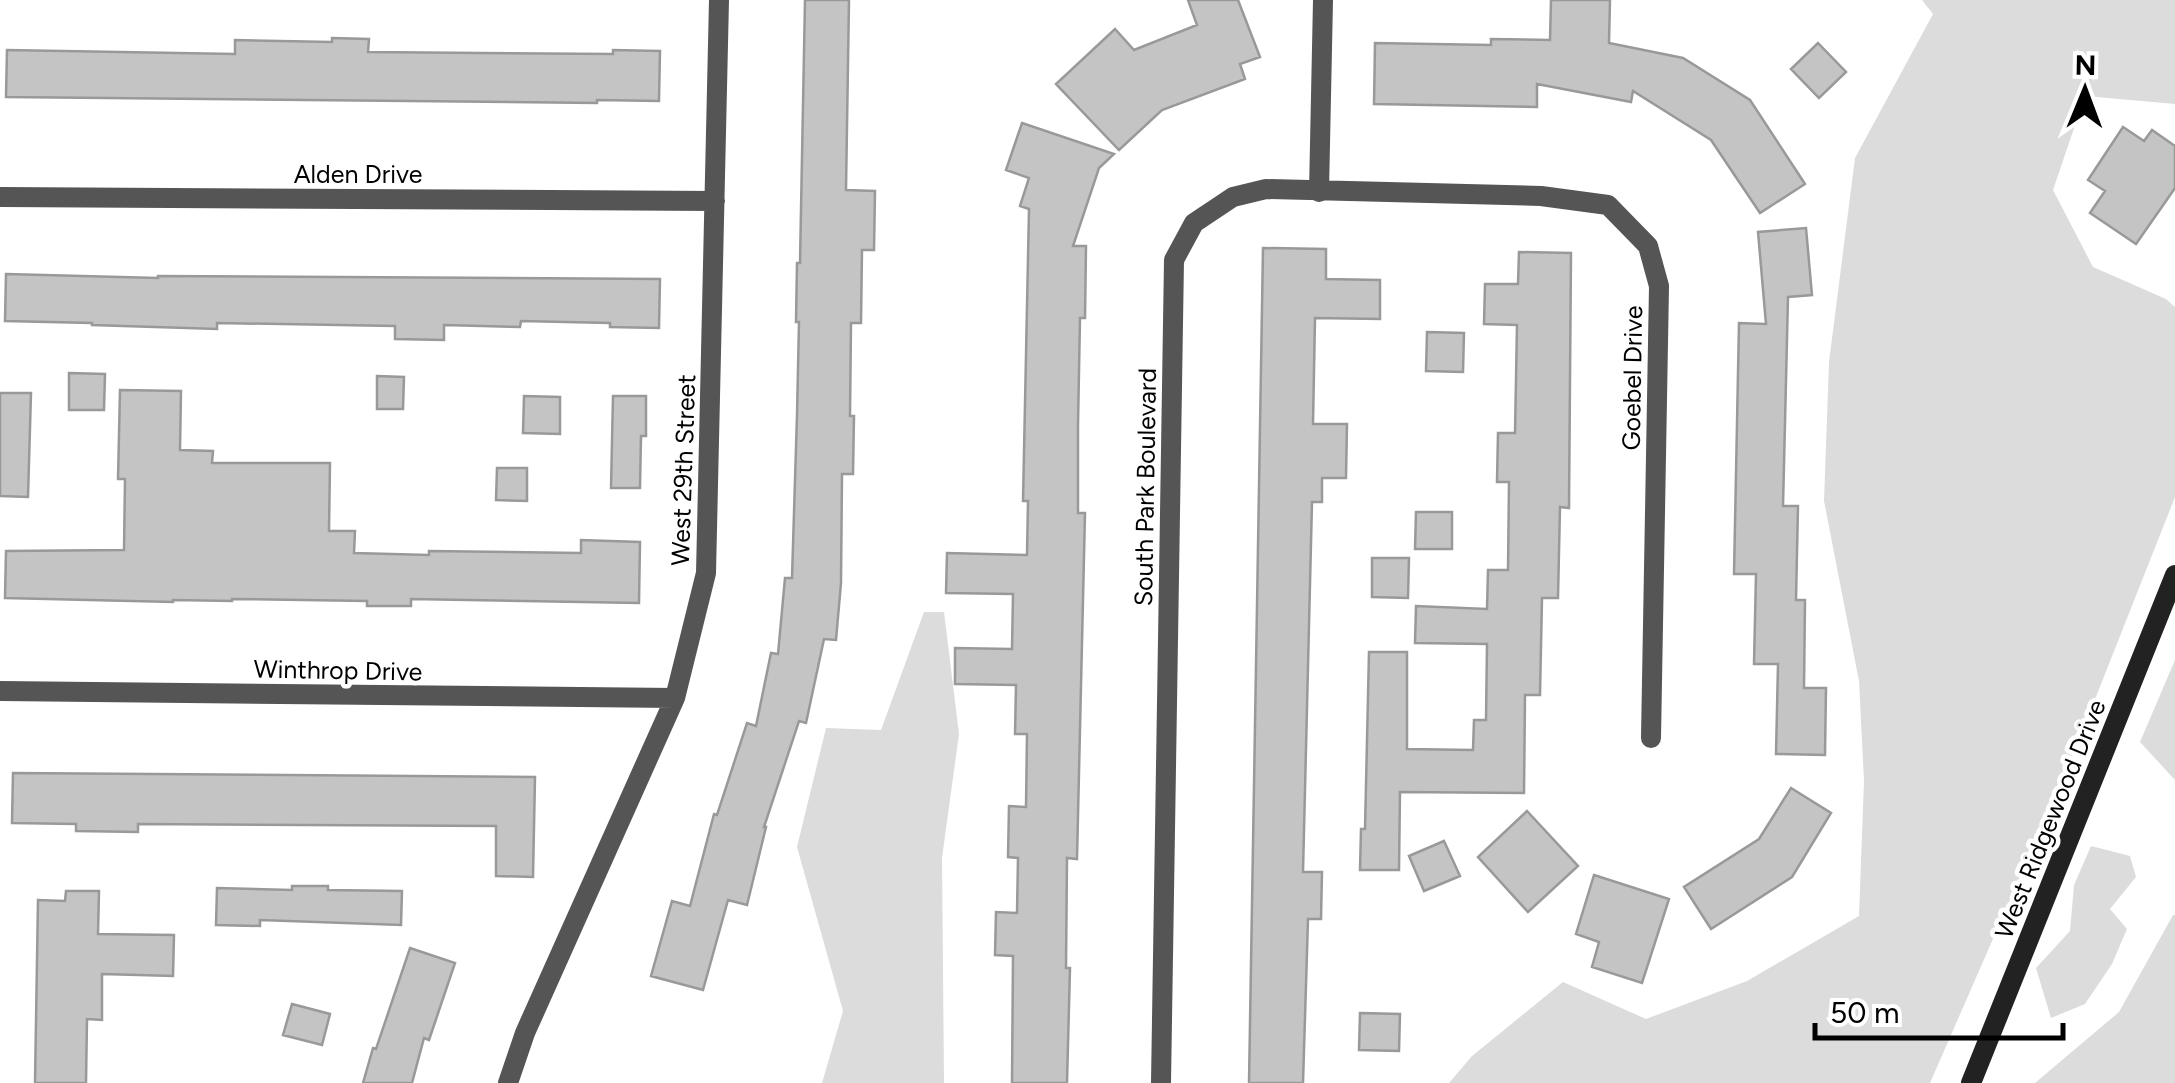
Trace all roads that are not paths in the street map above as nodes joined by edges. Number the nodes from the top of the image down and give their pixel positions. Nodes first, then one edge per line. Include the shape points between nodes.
1 (719, 0) edge
2 (1323, 0) edge
3 (1319, 192) junction
4 (0, 197) edge
5 (715, 201) junction
6 (2175, 575) edge
7 (0, 692) edge
8 (675, 698) junction
9 (1651, 738) dead end
10 (508, 1083) edge
11 (1161, 1083) edge
12 (1971, 1083) edge

1 - 5 street, West 29th Street
2 - 3 street
3 - 9 street, Goebel Drive via 1542,196 1608,205 1648,246 1658,286
3 - 11 street, South Park Boulevard via 1233,196 1194,224 1174,260
4 - 5 street, Alden Drive
5 - 8 street, West 29th Street via 706,573
6 - 12 street, West Ridgewood Drive
7 - 8 street, Winthrop Drive
8 - 10 street, West 29th Street

